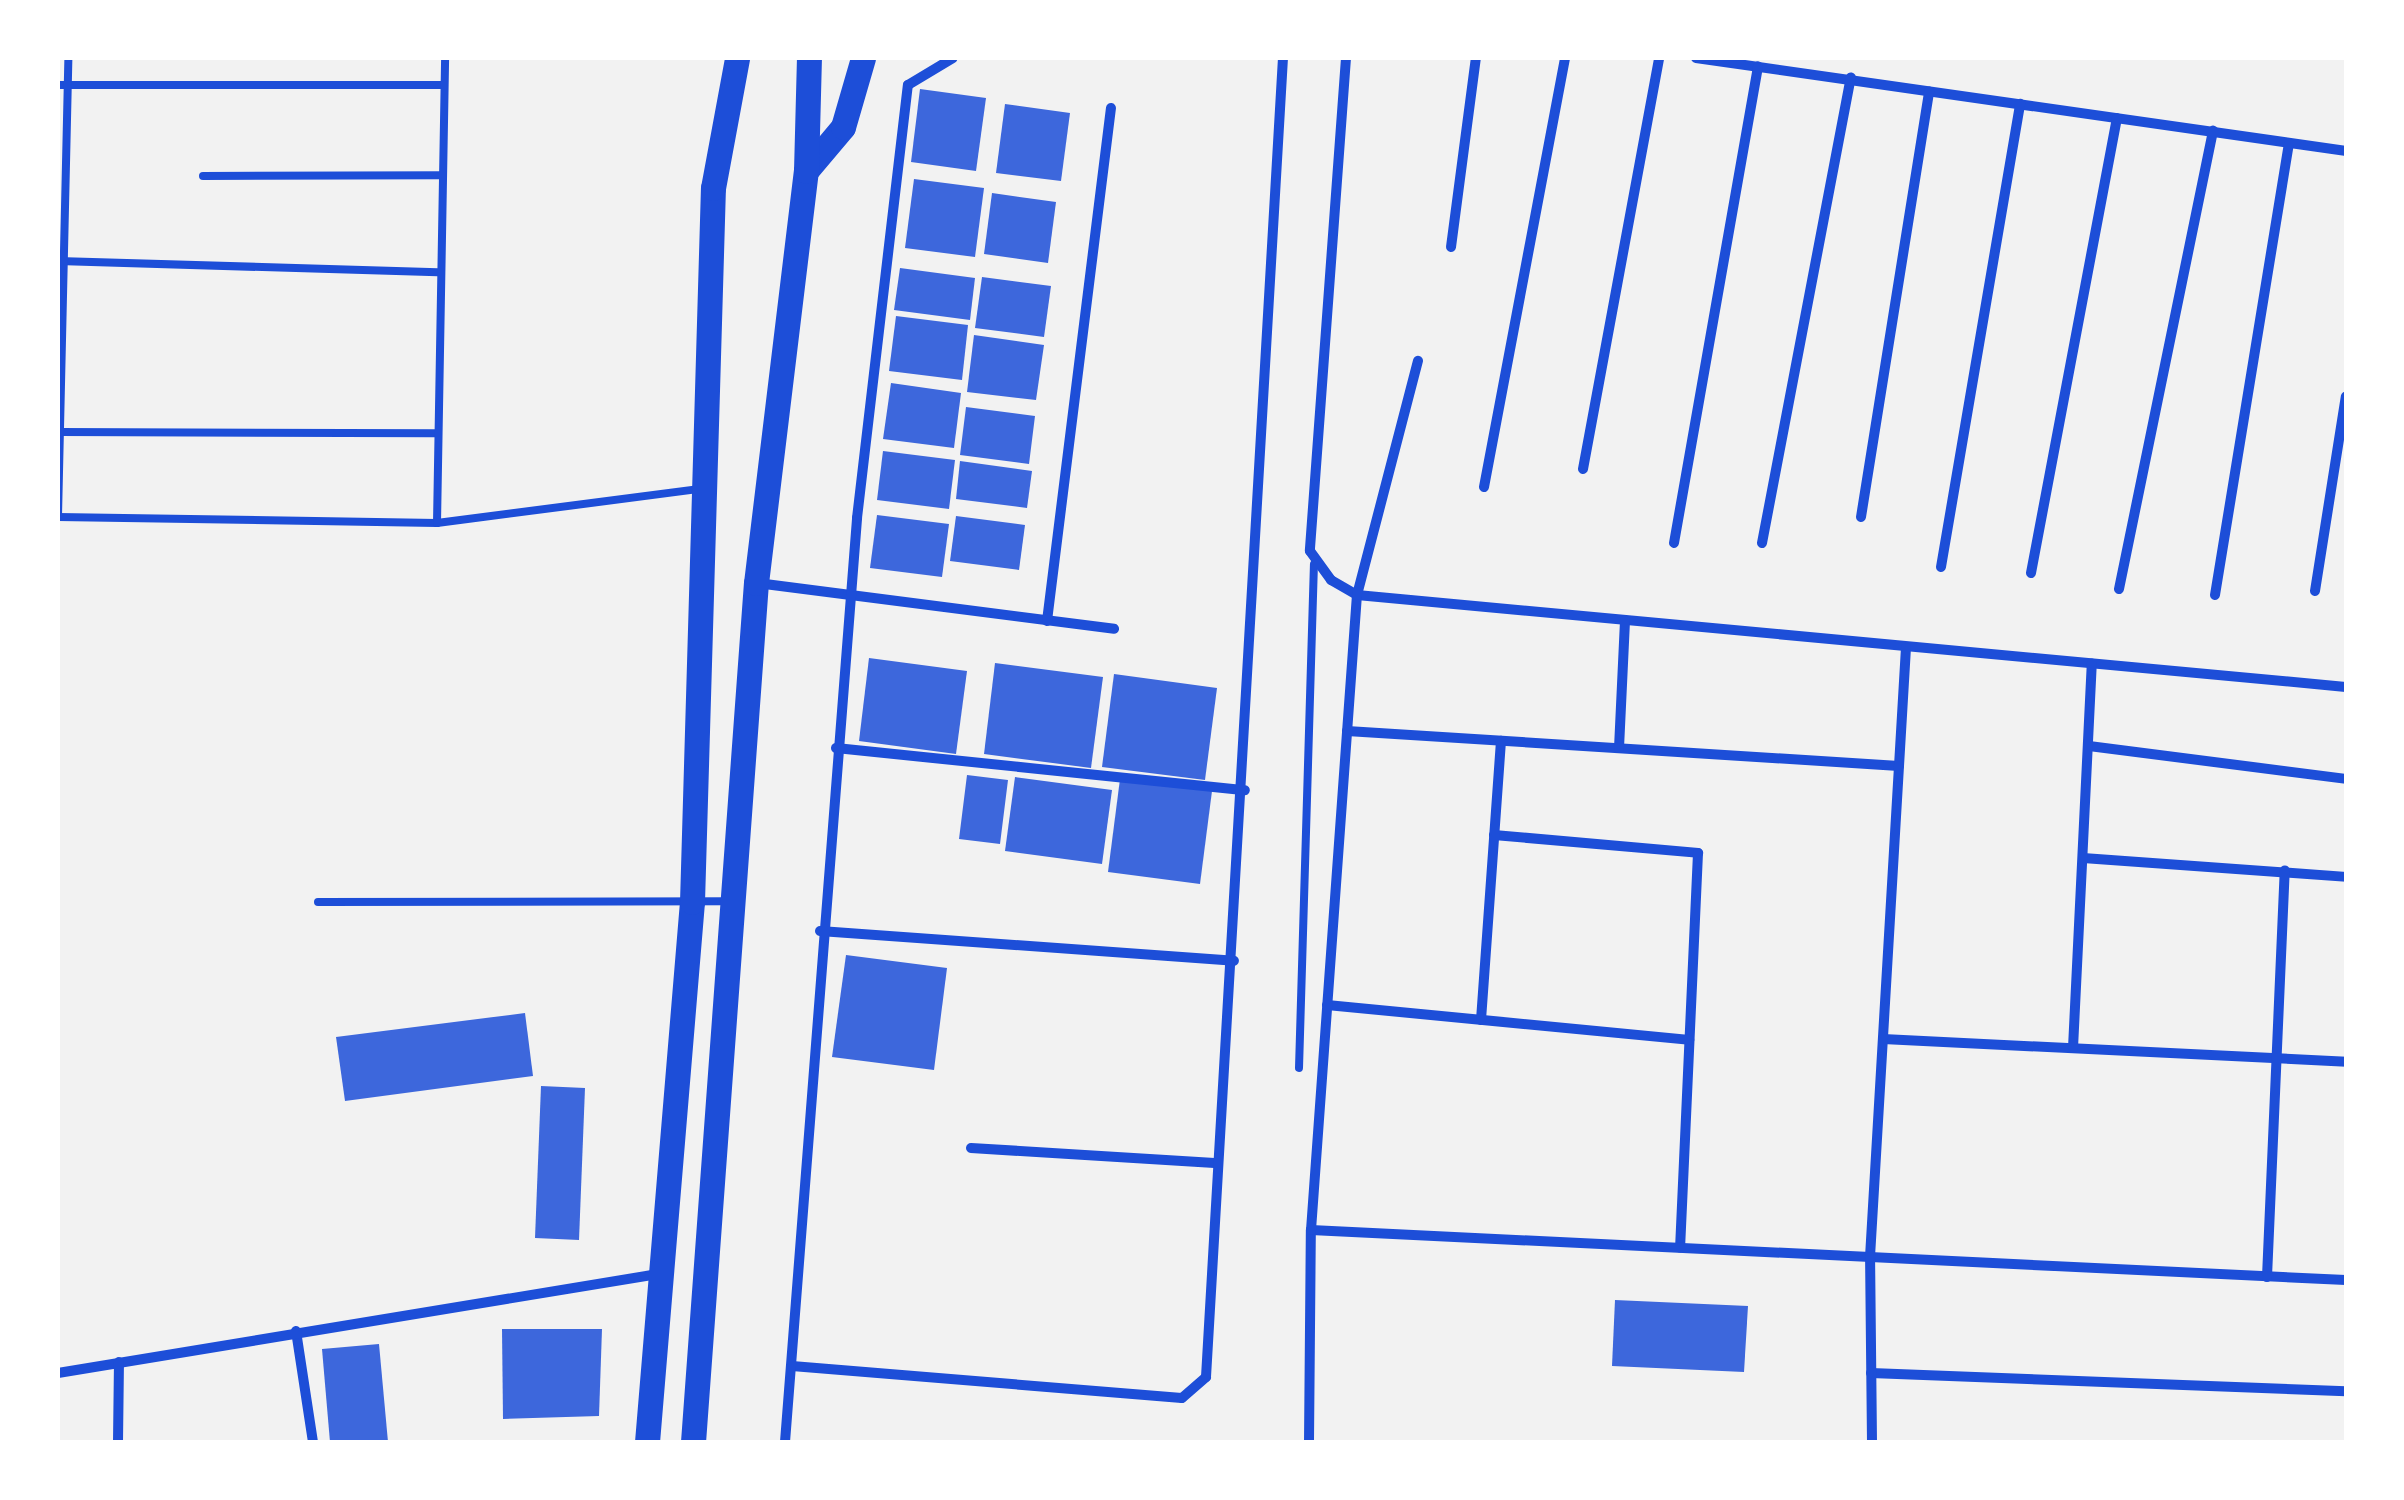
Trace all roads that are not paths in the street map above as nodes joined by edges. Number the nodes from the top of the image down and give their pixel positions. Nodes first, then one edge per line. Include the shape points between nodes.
1 (68, 58) edge
2 (444, 58) edge
3 (737, 58) edge
4 (808, 58) edge
5 (863, 58) edge
6 (953, 58) edge
7 (1283, 58) edge
8 (1346, 58) edge
9 (1476, 58) edge
10 (1565, 58) edge
11 (1659, 58) edge
12 (1696, 58) edge
13 (1758, 66) junction
14 (1851, 77) junction
15 (62, 86) edge
16 (444, 86) junction
17 (1930, 91) junction
18 (2020, 104) junction
19 (1110, 108) dead end
20 (2117, 118) junction
21 (2214, 131) junction
22 (2290, 143) junction
23 (2346, 151) edge
24 (806, 171) junction
25 (442, 175) junction
26 (203, 176) dead end
27 (1450, 247) dead end
28 (61, 262) edge
29 (438, 272) junction
30 (1418, 361) dead end
31 (2346, 396) edge
32 (60, 432) edge
33 (435, 433) junction
34 (1583, 469) dead end
35 (1484, 487) dead end
36 (707, 488) junction
37 (58, 516) edge
38 (1860, 517) dead end
39 (437, 523) junction
40 (1674, 543) dead end
41 (1762, 543) dead end
42 (1314, 564) junction
43 (1940, 567) dead end
44 (2031, 573) dead end
45 (756, 582) junction
46 (2119, 589) dead end
47 (2315, 591) dead end
48 (1357, 594) junction
49 (850, 595) junction
50 (2215, 595) dead end
51 (1625, 620) junction
52 (1048, 621) junction
53 (1114, 630) dead end
54 (1906, 648) junction
55 (2092, 663) junction
56 (2346, 687) edge
57 (1347, 732) junction
58 (1501, 741) junction
59 (2089, 746) junction
60 (836, 748) junction
61 (1619, 748) junction
62 (1899, 766) junction
63 (2346, 778) edge
64 (1245, 790) junction
65 (1494, 834) junction
66 (2082, 858) junction
67 (2285, 870) junction
68 (2346, 878) edge
69 (733, 901) junction
70 (318, 902) dead end
71 (692, 902) junction
72 (820, 931) junction
73 (1234, 961) junction
74 (1327, 1005) junction
75 (1481, 1020) junction
76 (1883, 1039) junction
77 (1689, 1040) junction
78 (2074, 1048) junction
79 (2277, 1059) junction
80 (2346, 1062) edge
81 (1299, 1068) dead end
82 (971, 1148) dead end
83 (1215, 1163) junction
84 (1311, 1230) junction
85 (1680, 1248) junction
86 (1870, 1257) junction
87 (662, 1274) junction
88 (2267, 1276) junction
89 (2346, 1280) edge
90 (296, 1331) junction
91 (119, 1362) junction
92 (792, 1366) junction
93 (58, 1372) edge
94 (1871, 1374) junction
95 (2346, 1391) edge
96 (118, 1442) edge
97 (314, 1442) edge
98 (647, 1442) edge
99 (693, 1442) edge
100 (784, 1442) edge
101 (1309, 1442) edge
102 (1872, 1442) edge

1 - 15 lane
2 - 16 lane
3 - 36 main road via 713,188
4 - 24 main road
5 - 24 main road via 843,127
6 - 49 street via 908,85
7 - 64 street
8 - 42 street
9 - 27 street
10 - 35 street
11 - 34 street
12 - 13 street
13 - 14 street
13 - 40 street
14 - 17 street
14 - 41 street
15 - 16 lane
15 - 28 lane
16 - 25 lane
17 - 18 street
17 - 38 street
18 - 20 street
18 - 43 street
19 - 52 street
20 - 21 street
20 - 44 street
21 - 22 street
21 - 46 street
22 - 23 street
22 - 50 street
24 - 45 main road
25 - 26 lane
25 - 29 lane
28 - 29 lane
28 - 32 lane
29 - 33 lane
30 - 48 street
31 - 47 street
32 - 33 lane
32 - 37 lane
33 - 39 lane
36 - 39 lane
36 - 71 main road
37 - 39 lane
42 - 48 street
42 - 81 lane
45 - 49 street
45 - 69 main road
48 - 51 street
48 - 57 street
49 - 52 street
49 - 60 street
51 - 54 street
51 - 61 street
52 - 53 street
54 - 55 street
54 - 62 street
55 - 56 street
55 - 59 street
57 - 58 street
57 - 74 street
58 - 61 street
58 - 65 street
59 - 63 street
59 - 66 street
60 - 64 street
60 - 72 street
61 - 62 street
62 - 76 street
64 - 73 street
65 - 75 street
65 - 77 street via 1698,853
66 - 67 street
66 - 78 street
67 - 68 street
67 - 79 street
69 - 71 lane
69 - 99 main road
70 - 71 lane
71 - 87 main road
72 - 73 street
72 - 92 street
73 - 83 street
74 - 75 street
74 - 84 street
75 - 77 street
76 - 78 street
76 - 86 street
77 - 85 street
78 - 79 street
79 - 80 street
79 - 88 street
82 - 83 street
83 - 92 street via 1206,1377 1196,1393
84 - 85 street
84 - 101 street
85 - 86 street
86 - 88 street
86 - 94 street
87 - 90 street
87 - 98 main road
88 - 89 street
90 - 91 street
90 - 97 street
91 - 93 street
91 - 96 street
92 - 100 street
94 - 95 street
94 - 102 street

